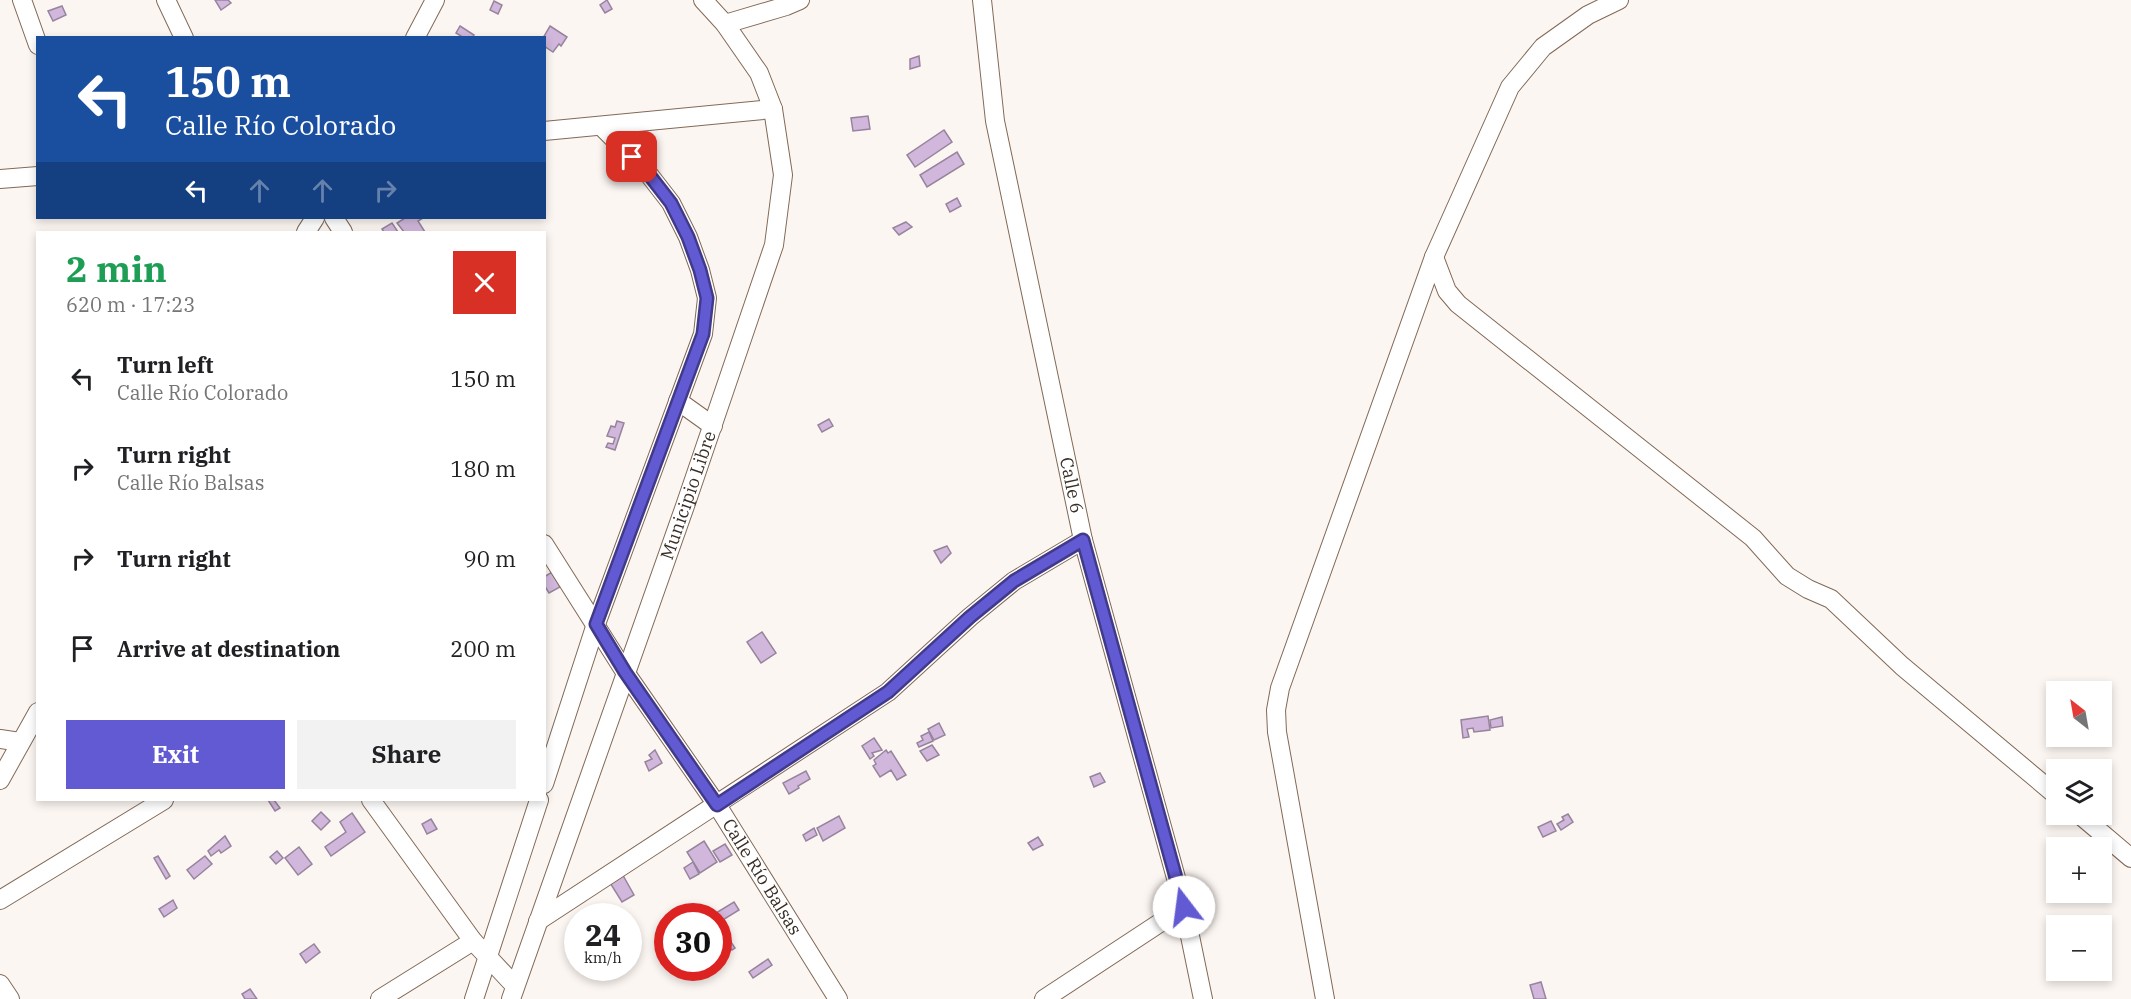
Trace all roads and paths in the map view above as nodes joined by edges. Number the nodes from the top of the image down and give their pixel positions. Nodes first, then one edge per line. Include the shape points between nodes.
1 (22, 0) edge
2 (166, 0) edge
3 (435, 0) edge
4 (703, 0) edge
5 (800, 0) edge
6 (982, 0) edge
7 (1619, 0) edge
8 (725, 24) junction
9 (183, 36) edge
10 (416, 36) edge
11 (36, 39) edge
12 (773, 109) junction
13 (601, 126) junction
14 (546, 131) edge
15 (36, 176) edge
16 (0, 179) edge
17 (1434, 257) junction
18 (678, 401) junction
19 (713, 426) junction
20 (1083, 540) junction
21 (546, 547) edge
22 (596, 624) junction
23 (625, 672) junction
24 (36, 715) edge
25 (0, 739) edge
26 (20, 742) junction
27 (546, 778) edge
28 (0, 780) edge
29 (2046, 787) edge
30 (162, 801) edge
31 (373, 801) edge
32 (539, 801) edge
33 (717, 805) junction
34 (2092, 825) edge
35 (2131, 858) edge
36 (0, 900) edge
37 (1184, 907) junction
38 (538, 921) junction
39 (472, 942) junction
40 (488, 958) junction
41 (0, 984) edge
42 (513, 993) edge
43 (10, 999) edge
44 (380, 999) edge
45 (474, 999) edge
46 (838, 999) edge
47 (1044, 999) edge
48 (1203, 999) edge
49 (1325, 999) edge

1 - 11 street
2 - 9 street
3 - 10 street
4 - 8 street, Municipio Libre
5 - 8 street
6 - 20 street, Calle 6 via 995,121
7 - 17 street via 1588,15 1543,47 1510,87
8 - 12 street, Municipio Libre via 759,73
12 - 13 street
12 - 19 street, Municipio Libre via 783,175 774,245
13 - 14 street
13 - 18 street via 647,172 671,203 700,270 707,298 703,334
15 - 16 street
17 - 29 street via 1447,291 1458,304 1753,538 1787,576 1831,598 1902,666
17 - 49 street via 1280,688 1276,710
18 - 19 street
18 - 22 street
19 - 23 street, Municipio Libre
20 - 33 street via 1014,581 888,692
20 - 37 street, Calle 6
21 - 22 street, Calle Río Balsas
22 - 23 street, Calle Río Balsas
22 - 27 street
23 - 33 street, Calle Río Balsas
23 - 38 street, Municipio Libre
24 - 26 street
25 - 26 street
26 - 28 street
30 - 36 street
31 - 39 street
32 - 40 street
33 - 38 street
33 - 46 street, Calle Río Balsas
34 - 35 street
37 - 47 street
37 - 48 street, Calle 6
38 - 42 street, Municipio Libre
39 - 40 street
39 - 44 street
40 - 42 street
40 - 45 street
41 - 43 street

